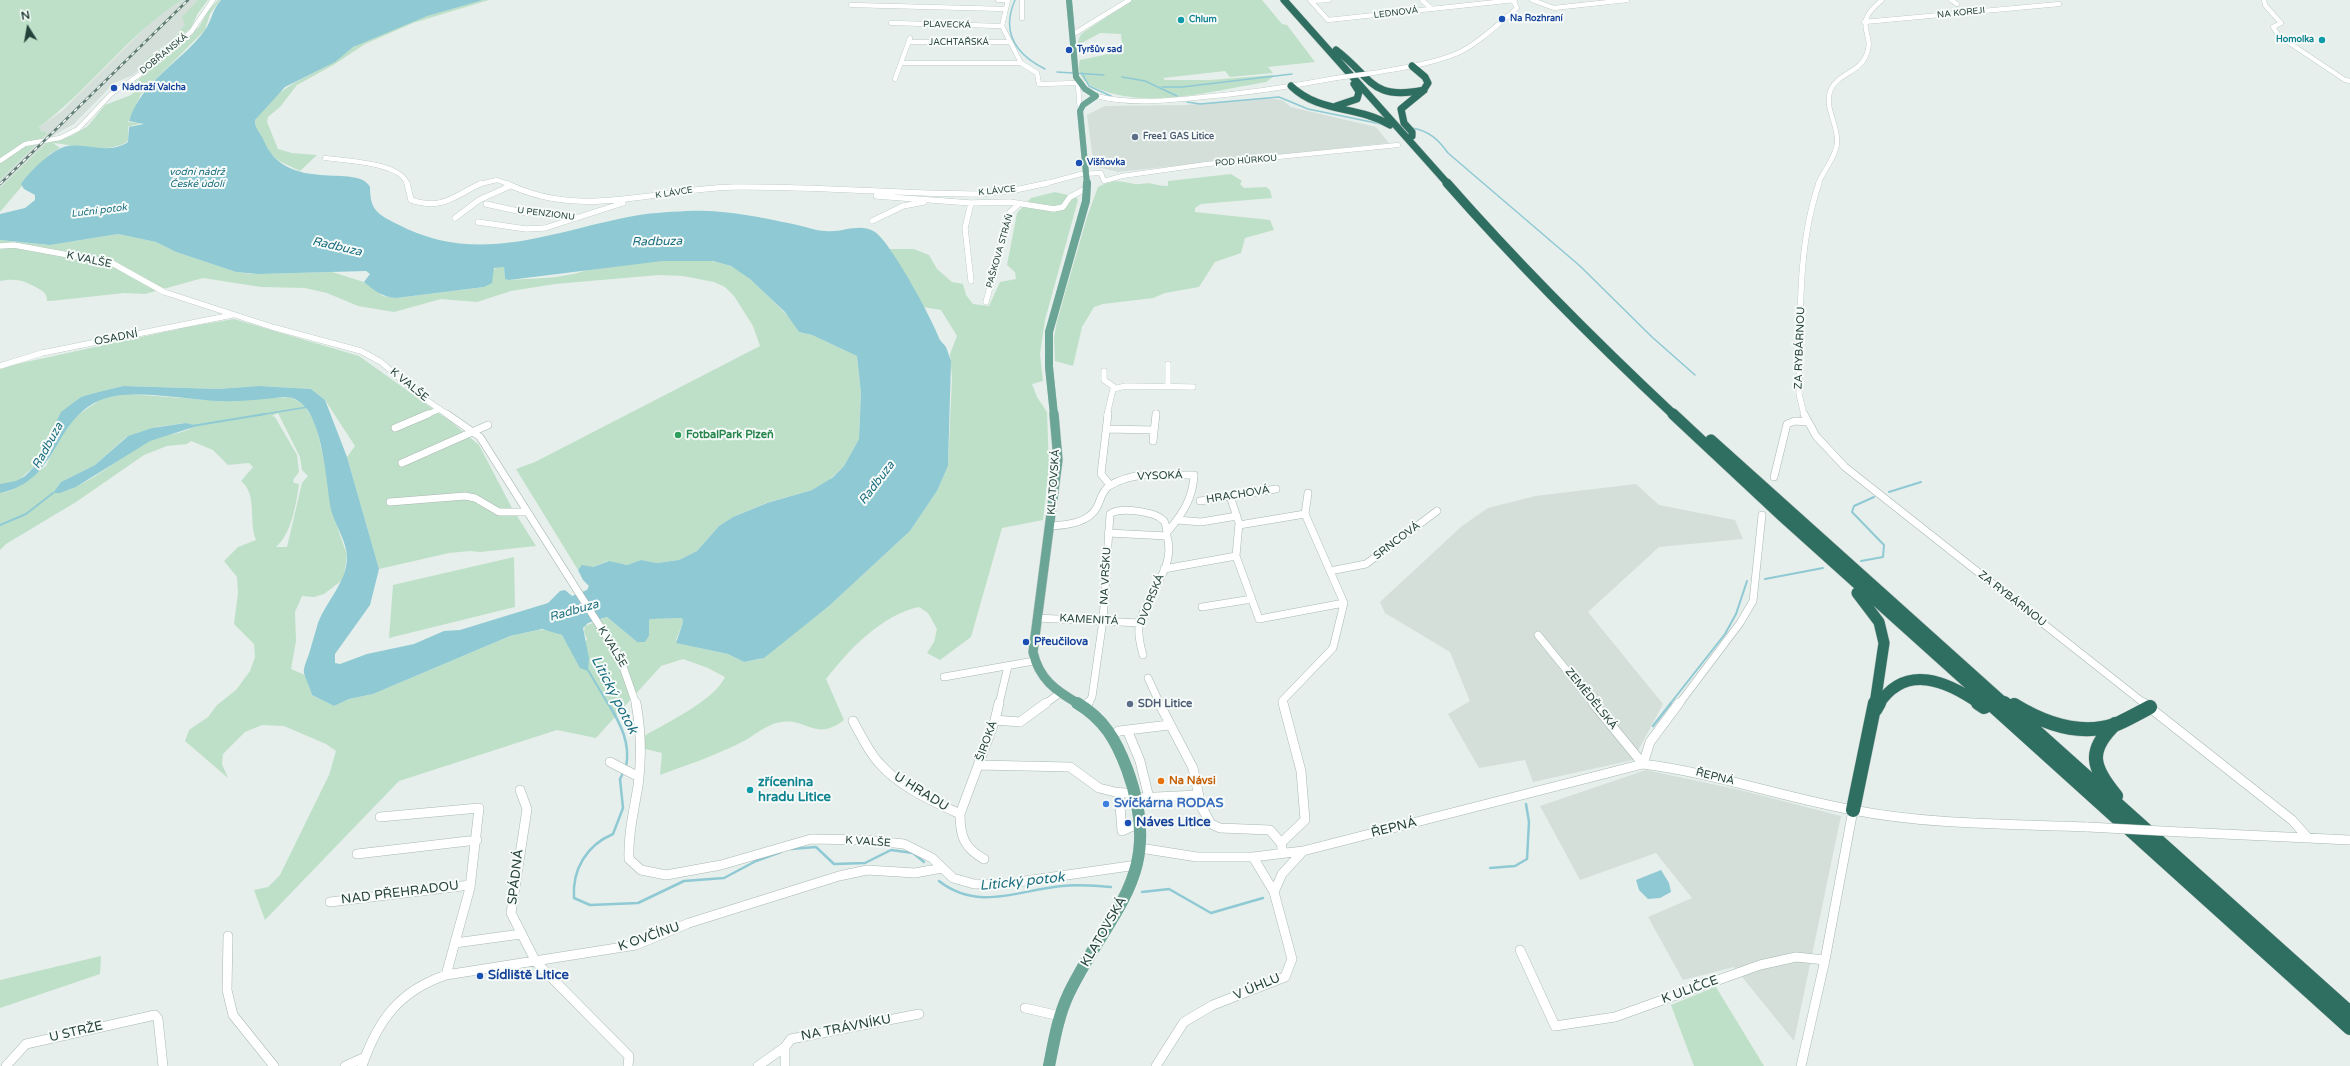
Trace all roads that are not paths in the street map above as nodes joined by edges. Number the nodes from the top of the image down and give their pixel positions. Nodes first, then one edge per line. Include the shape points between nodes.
1 (213, 0) edge
2 (998, 0) edge
3 (1008, 0) edge
4 (1022, 0) edge
5 (1069, 0) edge
6 (1129, 0) edge
7 (1284, 0) edge
8 (1291, 0) edge
9 (1310, 0) edge
10 (1329, 0) edge
11 (1422, 0) edge
12 (1514, 0) edge
13 (1532, 0) edge
14 (1627, 0) edge
15 (1882, 0) edge
16 (1951, 0) edge
17 (2264, 0) edge
18 (1486, 2) edge
19 (1957, 4) dead end
20 (2059, 4) dead end
21 (851, 6) dead end
22 (1006, 9) junction
23 (1432, 9) junction
24 (1022, 18) dead end
25 (1864, 22) junction
26 (892, 23) dead end
27 (1002, 26) junction
28 (1072, 35) junction
29 (1010, 42) junction
30 (1336, 50) junction
31 (901, 63) junction
32 (1022, 63) junction
33 (1412, 66) junction
34 (1348, 73) junction
35 (896, 79) dead end
36 (2350, 81) edge
37 (1078, 85) junction
38 (1291, 86) junction
39 (1424, 90) junction
40 (1096, 96) junction
41 (1319, 105) junction
42 (1080, 111) junction
43 (1412, 141) junction
44 (1398, 146) dead end
45 (325, 158) dead end
46 (0, 161) edge
47 (1087, 174) junction
48 (510, 186) junction
49 (1087, 188) junction
50 (869, 191) junction
51 (628, 200) junction
52 (930, 200) junction
53 (971, 203) junction
54 (486, 204) dead end
55 (1019, 204) junction
56 (454, 218) dead end
57 (579, 218) junction
58 (872, 221) dead end
59 (478, 222) dead end
60 (0, 246) edge
61 (971, 281) dead end
62 (986, 302) dead end
63 (232, 315) junction
64 (1168, 364) dead end
65 (0, 366) edge
66 (1104, 371) dead end
67 (1168, 386) junction
68 (1114, 387) junction
69 (1193, 387) dead end
70 (440, 409) junction
71 (1156, 413) dead end
72 (1807, 422) junction
73 (488, 425) dead end
74 (395, 428) dead end
75 (1106, 429) junction
76 (1154, 430) junction
77 (474, 432) junction
78 (1153, 441) dead end
79 (402, 463) dead end
80 (1774, 477) dead end
81 (1110, 485) junction
82 (1276, 489) dead end
83 (1308, 493) dead end
84 (1230, 496) junction
85 (1200, 501) dead end
86 (390, 502) dead end
87 (1438, 510) dead end
88 (526, 512) junction
89 (1305, 514) junction
90 (1762, 515) dead end
91 (1237, 516) junction
92 (1177, 520) junction
93 (1239, 525) junction
94 (1051, 526) junction
95 (1108, 533) junction
96 (1168, 533) junction
97 (1824, 554) junction
98 (1236, 556) junction
99 (1164, 569) junction
100 (1330, 571) junction
101 (1252, 599) junction
102 (1344, 603) junction
103 (1202, 607) dead end
104 (1037, 618) junction
105 (1103, 620) junction
106 (1140, 623) junction
107 (1538, 634) dead end
108 (1143, 655) dead end
109 (1034, 661) junction
110 (1960, 665) junction
111 (1008, 666) junction
112 (944, 677) dead end
113 (1148, 678) dead end
114 (1060, 693) junction
115 (1085, 708) junction
116 (2150, 708) junction
117 (1875, 711) junction
118 (995, 720) junction
119 (853, 721) dead end
120 (2115, 724) junction
121 (1169, 725) junction
122 (1128, 732) junction
123 (1112, 735) junction
124 (2032, 742) junction
125 (610, 762) dead end
126 (1643, 764) junction
127 (978, 765) junction
128 (639, 777) junction
129 (520, 790) dead end
130 (1119, 793) junction
131 (1198, 795) junction
132 (1134, 796) junction
133 (1149, 798) junction
134 (1853, 810) junction
135 (960, 814) junction
136 (380, 817) dead end
137 (1140, 824) junction
138 (2308, 838) junction
139 (477, 840) junction
140 (2350, 840) edge
141 (1281, 842) junction
142 (2160, 843) junction
143 (1140, 848) junction
144 (1303, 851) junction
145 (1283, 853) junction
146 (357, 854) dead end
147 (1253, 857) junction
148 (984, 859) dead end
149 (1137, 865) junction
150 (942, 868) junction
151 (470, 885) junction
152 (1274, 892) junction
153 (330, 902) dead end
154 (521, 934) junction
155 (228, 936) dead end
156 (455, 943) junction
157 (1520, 950) dead end
158 (1825, 960) junction
159 (536, 962) junction
160 (446, 975) junction
161 (1025, 1008) dead end
162 (2350, 1013) edge
163 (918, 1014) dead end
164 (1060, 1016) junction
165 (2350, 1028) edge
166 (786, 1047) junction
167 (364, 1061) edge
168 (6, 1066) edge
169 (163, 1066) edge
170 (274, 1066) edge
171 (345, 1066) edge
172 (628, 1066) edge
173 (758, 1066) edge
174 (785, 1066) edge
175 (1049, 1066) edge
176 (1156, 1066) edge
177 (1801, 1066) edge

1 - 46 street, DOBŘANSKÁ via 191,32 139,75 111,94 78,129 65,136 18,147
2 - 3 street
3 - 22 street
4 - 24 street
5 - 28 main road, KLATOVSKÁ
6 - 28 street
7 - 34 highway
8 - 30 highway
9 - 10 street
9 - 23 street, LEDNOVÁ via 1328,20
11 - 23 street
12 - 18 street, LEDNOVÁ
12 - 33 street via 1517,8 1468,48 1445,58
13 - 14 street via 1554,8
15 - 25 street via 1867,14
16 - 19 street
17 - 36 street via 2265,5 2280,23 2273,27 2279,36
18 - 23 street, LEDNOVÁ
20 - 25 street, NA KOREJI
21 - 22 street
22 - 27 street
25 - 72 street, ZA RYBÁRNOU via 1867,50 1865,58 1840,78 1831,88 1828,98 1838,135 1836,147 1821,176 1805,240 1798,394
26 - 27 street, PLAVECKÁ
27 - 29 street
28 - 37 main road, KLATOVSKÁ
29 - 31 street, JACHTAŘSKÁ via 909,40
29 - 32 street
30 - 39 highway via 1377,89 1398,94
30 - 43 highway
31 - 32 street
31 - 35 street
32 - 37 street via 1037,73 1040,84
33 - 38 street, bridge
33 - 39 highway via 1428,81
34 - 41 highway via 1358,90 1357,99 1341,105
34 - 43 highway
37 - 40 main road
37 - 42 street, KLATOVSKÁ
38 - 40 street via 1158,101 1125,102
38 - 41 highway via 1304,99
39 - 43 highway via 1401,110 1404,123 1412,132
40 - 42 main road via 1086,102
41 - 43 highway via 1380,118 1405,142
42 - 47 main road, KLATOVSKÁ
43 - 97 highway via 1496,239 1604,349
43 - 110 highway via 1612,348 1748,475
44 - 47 street, POD HŮRKOU via 1207,164 1122,176 1104,181 1101,173
45 - 48 street, K LÁVCE via 365,163 403,176 410,199 423,205 436,204 491,181 499,180
47 - 49 main road, KLATOVSKÁ
47 - 50 street, K LÁVCE via 981,194
48 - 51 street, K LÁVCE via 538,195 576,202
48 - 56 street via 479,200
49 - 55 street via 1077,192 1059,208
49 - 94 main road, KLATOVSKÁ via 1086,201 1049,332 1048,368 1058,460
50 - 51 street, K LÁVCE via 734,186 688,190
50 - 52 street via 868,195
51 - 57 street, U PENZIONU
52 - 53 street
52 - 58 street via 903,206
53 - 55 street
53 - 61 street via 965,228
54 - 57 street, U PENZIONU via 531,213
55 - 62 street, PAŠKOVA STRÁŇ via 1010,212
57 - 59 street via 548,228 530,229
60 - 63 street, K VALŠE via 14,245 112,263 164,292
63 - 65 street, OSADNÍ via 42,353
63 - 70 street, K VALŠE via 372,356
64 - 67 street
66 - 68 street via 1104,380
67 - 68 street
67 - 69 street
68 - 75 street via 1109,401
70 - 74 street
70 - 77 street, K VALŠE
71 - 76 street
72 - 80 street via 1795,421 1787,424
72 - 116 street, ZA RYBÁRNOU via 1825,447 1845,467
73 - 77 street
75 - 76 street
75 - 81 street via 1101,474
76 - 78 street
77 - 79 street
77 - 88 street, K VALŠE via 480,437
81 - 92 street, VYSOKÁ via 1141,476 1194,475 1194,488 1188,507
81 - 94 street via 1100,496 1096,509 1087,517 1070,524
82 - 84 street, HRACHOVÁ
83 - 89 street
84 - 85 street, HRACHOVÁ
84 - 91 street
86 - 88 street via 465,496 475,498 499,512
87 - 100 street, SRNCOVÁ via 1366,564
88 - 128 street, K VALŠE via 620,658 631,680 638,703 641,738
89 - 93 street
89 - 100 street
90 - 126 street via 1753,601 1740,623 1650,742
91 - 92 street via 1201,522
91 - 93 street
92 - 96 street
93 - 98 street
94 - 104 main road, KLATOVSKÁ
95 - 96 street
95 - 96 street, NA VRŠKU via 1110,514 1114,511 1149,512 1166,524
95 - 105 street, NA VRŠKU
96 - 99 street, DVORSKÁ via 1170,543
97 - 117 highway via 1879,622 1884,643 1883,662 1875,693
97 - 124 highway
98 - 99 street, DVORSKÁ
98 - 101 street
99 - 106 street, DVORSKÁ
100 - 102 street
101 - 102 street via 1259,619
101 - 103 street
102 - 141 street via 1334,648 1282,701 1302,770 1305,820
104 - 105 street, KAMENITÁ
104 - 109 main road, KLATOVSKÁ via 1033,644
105 - 106 street, KAMENITÁ
105 - 115 street, NA VRŠKU via 1092,697
106 - 108 street, DVORSKÁ via 1139,637
107 - 126 street, ZEMĚDĚLSKÁ
109 - 111 street
109 - 114 main road, KLATOVSKÁ via 1043,678
110 - 120 highway via 2011,703 2041,720 2071,728 2090,729
110 - 142 highway
111 - 112 street
111 - 118 street, ŠIROKÁ
113 - 121 street
114 - 115 main road, KLATOVSKÁ
114 - 118 street via 1020,722
115 - 123 main road, KLATOVSKÁ via 1100,720
116 - 120 highway
116 - 138 street, ZA RYBÁRNOU via 2292,820
117 - 124 highway via 1883,697 1898,683 1916,680 1936,682 1972,698
117 - 134 highway
118 - 127 street, ŠIROKÁ
119 - 135 street, U HRADU via 879,763 931,800
120 - 142 highway via 2097,744 2095,761 2098,771 2119,800
121 - 122 street
121 - 131 street via 1193,768
122 - 123 street
122 - 133 street via 1140,761
123 - 132 main road, KLATOVSKÁ via 1123,758
124 - 165 highway
125 - 128 street
126 - 134 street, ŘEPNÁ via 1676,767
126 - 144 street, ŘEPNÁ
127 - 130 street via 1070,767 1079,771 1102,790
127 - 135 street, ŠIROKÁ
128 - 150 street, K VALŠE via 628,840 629,859 640,870 653,874 689,872 811,840 864,840 904,844 932,858
129 - 154 street, SPÁDNÁ via 527,809 511,913
130 - 132 street
130 - 137 street via 1122,831
131 - 133 street
131 - 141 street via 1211,824 1220,828 1270,830
132 - 133 street
132 - 137 main road, KLATOVSKÁ
134 - 138 street, ŘEPNÁ, bridge via 1919,819
134 - 158 street
135 - 148 street, U HRADU via 961,840 973,854
136 - 139 street, NAD PŘEHRADOU via 479,808
137 - 143 main road, KLATOVSKÁ
138 - 140 street, ŘEPNÁ
139 - 146 street
139 - 151 street, NAD PŘEHRADOU
141 - 145 street
142 - 162 highway
143 - 147 street, ŘEPNÁ via 1197,858
143 - 149 main road, KLATOVSKÁ
144 - 145 street, ŘEPNÁ
144 - 152 street via 1282,874
145 - 147 street, ŘEPNÁ
147 - 152 street, V ÚHLU
149 - 150 street, K VALŠE via 1004,884 974,884 953,878
149 - 164 main road, KLATOVSKÁ via 1128,890 1079,974
150 - 159 street, K OVČÍNU via 915,873 867,870 839,876 689,923 636,945
151 - 153 street, NAD PŘEHRADOU
151 - 156 street, NAD PŘEHRADOU
152 - 176 street, V ÚHLU via 1292,959 1285,976 1213,1005 1184,1022
154 - 156 street
154 - 159 street, SPÁDNÁ
155 - 170 street via 226,990 233,1016
156 - 160 street, NAD PŘEHRADOU
157 - 158 street, K ULIČCE via 1555,1026 1615,1017 1760,965 1796,957
158 - 177 street
159 - 160 street, K OVČÍNU
159 - 172 street, SPÁDNÁ via 628,1056
160 - 167 street, K OVČÍNU via 421,984 400,1001 378,1029
161 - 164 street
163 - 166 street, NA TRÁVNÍKU via 791,1039
164 - 175 main road, KLATOVSKÁ
166 - 173 street, NA TRÁVNÍKU
166 - 174 street
167 - 171 street
168 - 169 street, U STRŽE via 26,1044 155,1015 158,1019

